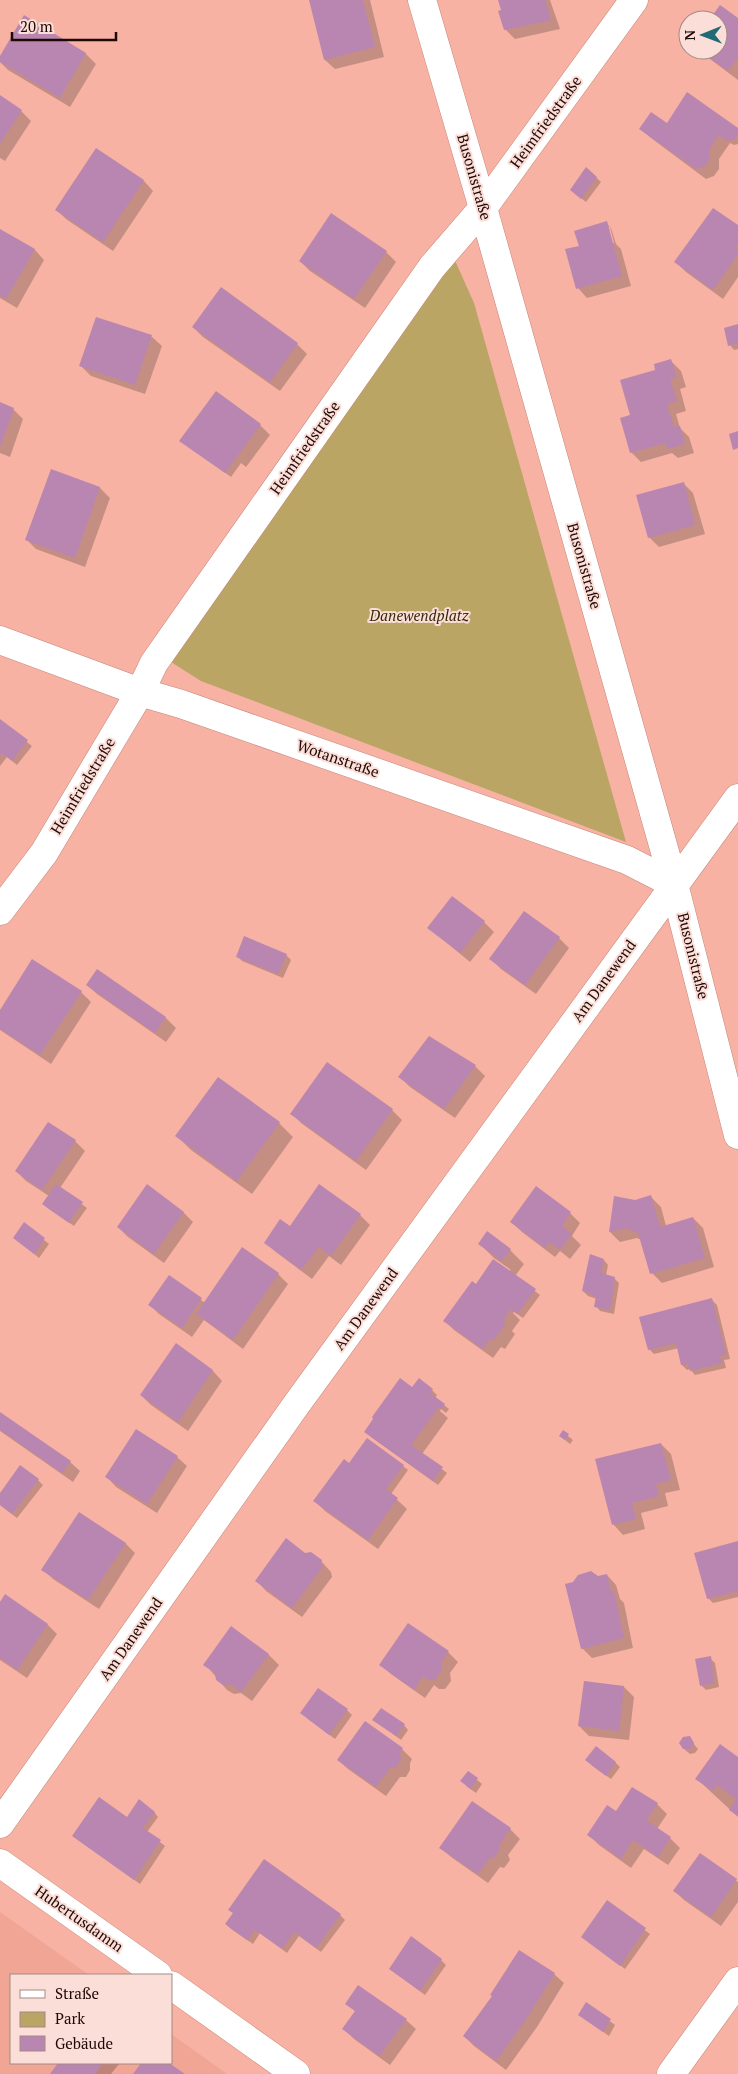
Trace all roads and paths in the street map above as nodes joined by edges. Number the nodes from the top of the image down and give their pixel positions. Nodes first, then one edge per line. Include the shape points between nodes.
1 (422, 0) edge
2 (634, 0) edge
3 (483, 208) junction
4 (0, 640) edge
5 (140, 692) junction
6 (738, 798) edge
7 (674, 884) junction
8 (0, 911) edge
9 (738, 1135) edge
10 (0, 1824) edge
11 (0, 1863) edge
12 (157, 1974) edge
13 (738, 1981) edge
14 (172, 1986) edge
15 (296, 2074) edge
16 (671, 2074) edge

1 - 3 street, Busonistraße
2 - 3 street, Heimfriedstraße
3 - 5 street, Heimfriedstraße via 427,275 154,663
3 - 7 street, Busonistraße
4 - 5 street, Wotanstraße
5 - 7 street, Wotanstraße via 627,860
5 - 8 street, Heimfriedstraße via 44,853
6 - 7 street, Am Danewend
7 - 9 street, Busonistraße
7 - 10 street, Am Danewend via 290,1413
11 - 12 street, Hubertusdamm
13 - 16 street
14 - 15 street

